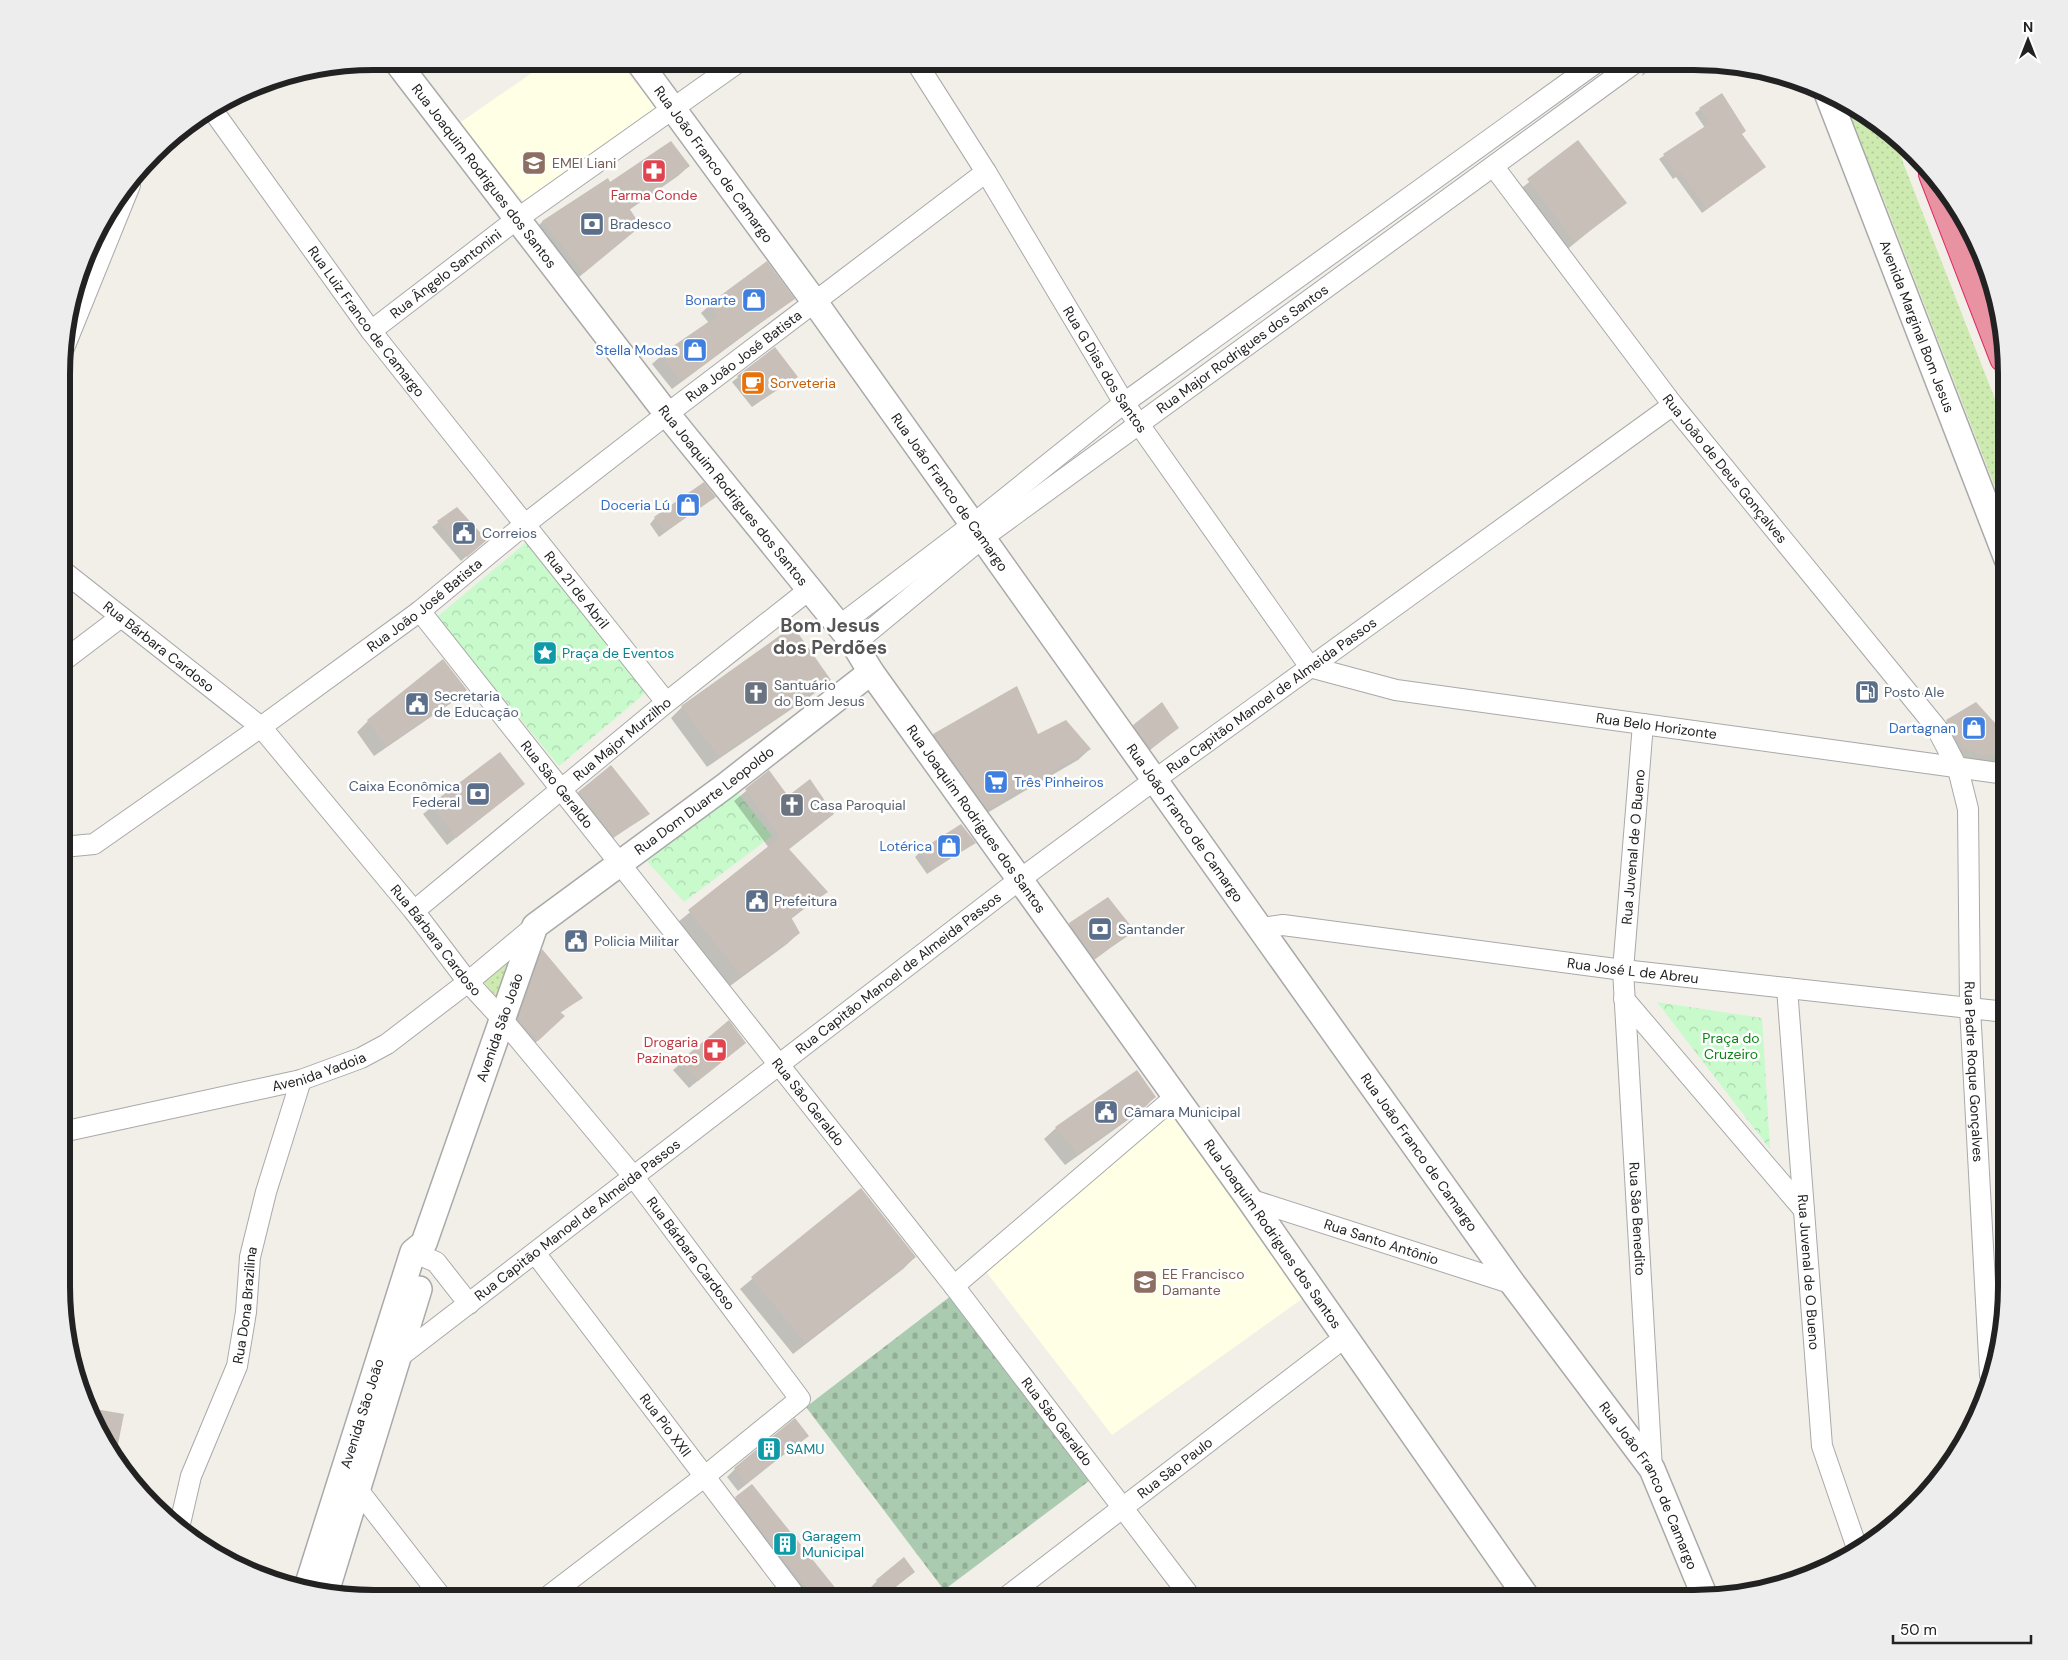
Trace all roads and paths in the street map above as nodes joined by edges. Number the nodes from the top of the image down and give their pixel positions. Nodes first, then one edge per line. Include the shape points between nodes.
1 (403, 70) edge
2 (644, 70) edge
3 (728, 70) edge
4 (921, 70) edge
5 (1586, 70) edge
6 (1625, 70) edge
7 (1566, 84) junction
8 (1831, 102) edge
9 (1578, 103) junction
10 (673, 111) junction
11 (216, 115) edge
12 (1494, 167) junction
13 (986, 172) junction
14 (1943, 199) edge
15 (123, 202) edge
16 (518, 219) junction
17 (814, 301) junction
18 (75, 321) edge
19 (371, 330) junction
20 (1995, 335) edge
21 (1124, 403) junction
22 (1673, 405) junction
23 (667, 414) junction
24 (1139, 424) junction
25 (524, 526) junction
26 (976, 532) junction
27 (1998, 537) edge
28 (70, 577) edge
29 (810, 588) junction
30 (420, 611) junction
31 (121, 617) junction
32 (846, 635) junction
33 (70, 656) edge
34 (1310, 667) junction
35 (871, 672) junction
36 (666, 702) junction
37 (1643, 724) junction
38 (261, 727) junction
39 (1958, 769) junction
40 (1998, 773) edge
41 (1153, 781) junction
42 (561, 789) junction
43 (70, 846) edge
44 (619, 862) junction
45 (1019, 880) junction
46 (414, 911) junction
47 (535, 926) junction
48 (1260, 928) junction
49 (1623, 970) junction
50 (468, 982) junction
51 (1787, 988) junction
52 (1624, 999) junction
53 (1970, 1008) junction
54 (1998, 1011) edge
55 (502, 1019) junction
56 (780, 1064) junction
57 (301, 1080) junction
58 (1175, 1097) junction
59 (70, 1130) edge
60 (633, 1176) junction
61 (1249, 1199) junction
62 (1804, 1210) junction
63 (421, 1251) junction
64 (535, 1253) junction
65 (1513, 1284) junction
66 (954, 1286) junction
67 (469, 1304) junction
68 (1344, 1338) junction
69 (399, 1357) junction
70 (1989, 1359) edge
71 (1652, 1469) junction
72 (704, 1477) junction
73 (349, 1486) junction
74 (1122, 1508) junction
75 (181, 1520) edge
76 (1855, 1543) edge
77 (309, 1583) edge
78 (327, 1586) edge
79 (435, 1590) edge
80 (556, 1590) edge
81 (791, 1590) edge
82 (1014, 1590) edge
83 (1186, 1590) edge
84 (1522, 1590) edge
85 (1702, 1590) edge

1 - 16 street, Rua Joaquim Rodrigues dos Santos
2 - 10 street, Rua João Franco de Camargo
3 - 10 street, Rua Ângelo Santonini
4 - 13 street, Rua G Dias dos Santos
5 - 7 street, Rua Major Rodrigues dos Santos
6 - 9 street, Rua Major Rodrigues dos Santos
7 - 9 street
7 - 21 street, Rua Major Rodrigues dos Santos
8 - 27 street, Avenida Marginal Bom Jesus
9 - 12 street, Rua Major Rodrigues dos Santos
10 - 16 street, Rua Ângelo Santonini
10 - 17 street, Rua João Franco de Camargo
11 - 19 street, Rua Luiz Franco de Camargo
12 - 22 street, Rua João de Deus Gonçalves
12 - 24 street, Rua Major Rodrigues dos Santos
13 - 17 street, Rua João José Batista
13 - 21 street, Rua G Dias dos Santos
14 - 20 highway
15 - 18 street
16 - 19 street, Rua Ângelo Santonini
16 - 23 street, Rua Joaquim Rodrigues dos Santos
17 - 23 street, Rua João José Batista
17 - 26 street, Rua João Franco de Camargo
19 - 25 street, Rua Luiz Franco de Camargo
21 - 24 street, Rua G Dias dos Santos
21 - 26 street, Rua Major Rodrigues dos Santos
22 - 34 street, Rua Capitão Manoel de Almeida Passos
22 - 39 street, Rua João de Deus Gonçalves via 1936,727
23 - 25 street, Rua João José Batista
23 - 29 street, Rua Joaquim Rodrigues dos Santos
24 - 26 street, Rua Major Rodrigues dos Santos
24 - 34 street, Rua G Dias dos Santos
25 - 30 street, Rua João José Batista
25 - 36 street, Rua 21 de Abril
26 - 32 street, Rua Major Rodrigues dos Santos
26 - 41 street, Rua João Franco de Camargo
28 - 31 street, Rua Bárbara Cardoso
29 - 32 street, Rua Joaquim Rodrigues dos Santos
29 - 36 street, Rua Major Murzilho
30 - 38 street, Rua João José Batista
30 - 42 street, Rua São Geraldo
31 - 33 street
31 - 38 street, Rua Bárbara Cardoso
32 - 35 street, Rua Joaquim Rodrigues dos Santos
34 - 37 street, Rua Belo Horizonte via 1396,690
34 - 41 street, Rua Capitão Manoel de Almeida Passos
35 - 44 street, Rua Dom Duarte Leopoldo via 725,786
35 - 45 street, Rua Joaquim Rodrigues dos Santos
36 - 42 street, Rua Major Murzilho
37 - 39 street, Rua Belo Horizonte
37 - 49 street, Rua Juvenal de O Bueno
38 - 43 street, Rua João José Batista via 94,844
38 - 46 street, Rua Bárbara Cardoso
39 - 40 street, Rua Belo Horizonte
39 - 53 street, Rua Padre Roque Gonçalves via 1968,809
41 - 45 street, Rua Capitão Manoel de Almeida Passos
41 - 48 street, Rua João Franco de Camargo
42 - 44 street, Rua São Geraldo
42 - 46 street, Rua Major Murzilho
44 - 47 street, Rua Dom Duarte Leopoldo
44 - 56 street, Rua São Geraldo
45 - 56 street, Rua Capitão Manoel de Almeida Passos
45 - 58 street, Rua Joaquim Rodrigues dos Santos
46 - 50 street, Rua Bárbara Cardoso
47 - 50 street, Avenida Yadoia
47 - 55 street, Avenida São João
48 - 49 street, Rua José L de Abreu via 1283,925
48 - 65 street, Rua João Franco de Camargo
49 - 51 street, Rua José L de Abreu
49 - 52 street, Rua São Benedito
50 - 55 street, Rua Bárbara Cardoso
50 - 57 street, Avenida Yadoia via 387,1044 361,1058
51 - 53 street, Rua José L de Abreu
51 - 62 street, Rua Juvenal de O Bueno
52 - 62 street
52 - 71 street, Rua São Benedito
53 - 54 street, Rua José L de Abreu
53 - 70 street, Rua Padre Roque Gonçalves
55 - 60 street, Rua Bárbara Cardoso
55 - 63 street, Avenida São João
56 - 60 street, Rua Capitão Manoel de Almeida Passos
56 - 66 street, Rua São Geraldo
57 - 59 street, Avenida Yadoia
57 - 75 street, Rua Dona Brazilina via 266,1192 250,1257 246,1312 237,1366 191,1476
58 - 61 street, Rua Joaquim Rodrigues dos Santos
58 - 66 street
60 - 64 street, Rua Capitão Manoel de Almeida Passos
60 - 72 street, Rua Bárbara Cardoso via 800,1399
61 - 65 street, Rua Santo Antônio
61 - 68 street, Rua Joaquim Rodrigues dos Santos
62 - 76 street, Rua Juvenal de O Bueno via 1822,1446
63 - 67 street via 436,1262
63 - 69 street, Avenida São João
63 - 73 street, Avenida São João
64 - 67 street, Rua Capitão Manoel de Almeida Passos
64 - 72 street, Rua Pio XXII
65 - 71 street, Rua João Franco de Camargo
66 - 74 street, Rua São Geraldo
67 - 69 street, Rua Capitão Manoel de Almeida Passos
68 - 74 street, Rua São Paulo
68 - 84 street, Rua Joaquim Rodrigues dos Santos
69 - 73 street, Avenida São João
71 - 85 street, Rua João Franco de Camargo
72 - 80 street
72 - 81 street, Rua Pio XXII
73 - 77 street, Avenida São João
73 - 78 street, Avenida São João
73 - 79 street
74 - 82 street, Rua São Paulo
74 - 83 street, Rua São Geraldo

